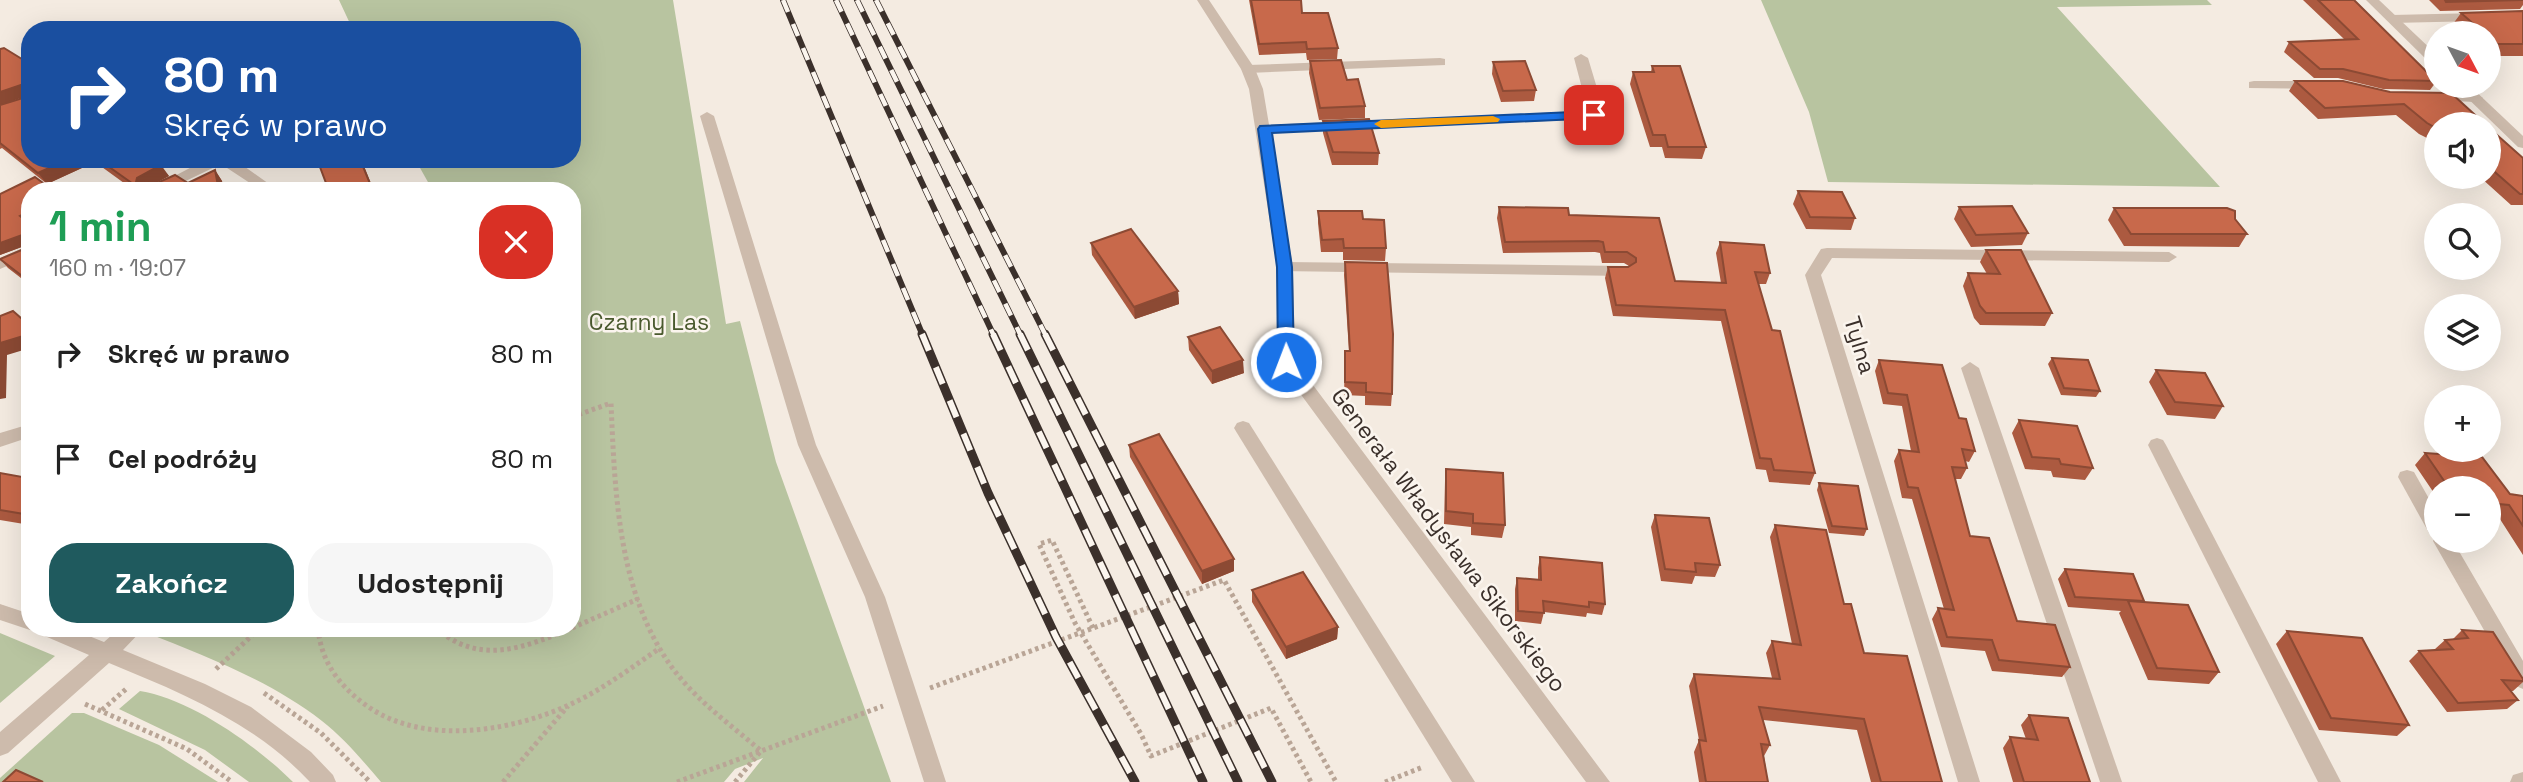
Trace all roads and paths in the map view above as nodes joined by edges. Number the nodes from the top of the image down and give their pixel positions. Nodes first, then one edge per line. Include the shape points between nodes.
1 (1203, 0) edge
2 (2372, 0) edge
3 (2523, 16) edge
4 (2392, 19) junction
5 (2424, 50) edge
6 (1581, 58) dead end
7 (1440, 61) dead end
8 (1248, 69) junction
9 (2254, 85) dead end
10 (2337, 85) edge
11 (2476, 98) edge
12 (707, 116) dead end
13 (1265, 129) junction
14 (2523, 144) edge
15 (203, 168) edge
16 (236, 168) edge
17 (172, 182) edge
18 (258, 182) edge
19 (21, 254) edge
20 (2169, 257) dead end
21 (0, 264) edge
22 (1285, 267) junction
23 (1624, 271) edge
24 (1970, 368) dead end
25 (581, 414) edge
26 (1243, 428) dead end
27 (21, 433) edge
28 (0, 440) edge
29 (2157, 445) dead end
30 (2407, 477) dead end
31 (2424, 507) edge
32 (2450, 553) edge
33 (638, 599) junction
34 (0, 612) edge
35 (21, 619) edge
36 (581, 624) edge
37 (1093, 628) junction
38 (69, 637) edge
39 (124, 637) edge
40 (250, 637) edge
41 (318, 637) edge
42 (448, 637) edge
43 (548, 637) edge
44 (660, 648) junction
45 (107, 653) junction
46 (216, 669) dead end
47 (2523, 680) edge
48 (126, 689) dead end
49 (918, 693) dead end
50 (893, 702) dead end
51 (84, 704) dead end
52 (569, 705) junction
53 (102, 710) junction
54 (0, 747) edge
55 (761, 751) junction
56 (1429, 774) dead end
57 (232, 782) edge
58 (325, 782) edge
59 (503, 782) edge
60 (677, 782) edge
61 (735, 782) edge
62 (934, 782) edge
63 (1311, 782) edge
64 (1336, 782) edge
65 (1385, 782) edge
66 (1464, 782) edge
67 (1599, 782) edge
68 (1969, 782) edge
69 (2111, 782) edge
70 (2330, 782) edge

1 - 8 street, Generała Władysława Sikorskiego
2 - 4 street
3 - 4 street
4 - 5 street
6 - 13 street via 1596,108 1594,115
7 - 8 street
8 - 13 street, Generała Władysława Sikorskiego
9 - 10 street
11 - 14 street
12 - 62 street via 807,445 876,597
13 - 22 street, Generała Władysława Sikorskiego
15 - 17 street
16 - 18 street
19 - 21 street
20 - 68 street, Tylna via 1827,253 1813,275
22 - 23 street
22 - 67 street, Generała Władysława Sikorskiego via 1286,362
24 - 69 street
25 - 33 path via 611,403 618,500
26 - 66 street
27 - 28 street
29 - 70 street
30 - 31 street
32 - 47 street
33 - 36 path
33 - 44 path
34 - 35 street
37 - 49 path
37 - 63 path via 1052,540 1039,544 1075,623 1151,756 1271,708
37 - 64 path via 1223,580
38 - 45 street
39 - 45 street
40 - 46 path
41 - 52 path via 331,669 351,694 380,715 423,728 475,730 524,722
42 - 43 path via 462,648 479,652
44 - 52 path
44 - 55 path via 685,682
45 - 54 street
45 - 58 street via 243,714 303,759
48 - 53 path
50 - 55 path
51 - 53 path
52 - 59 path
53 - 57 path via 187,749
55 - 60 path
55 - 61 path
56 - 65 path via 1422,766

